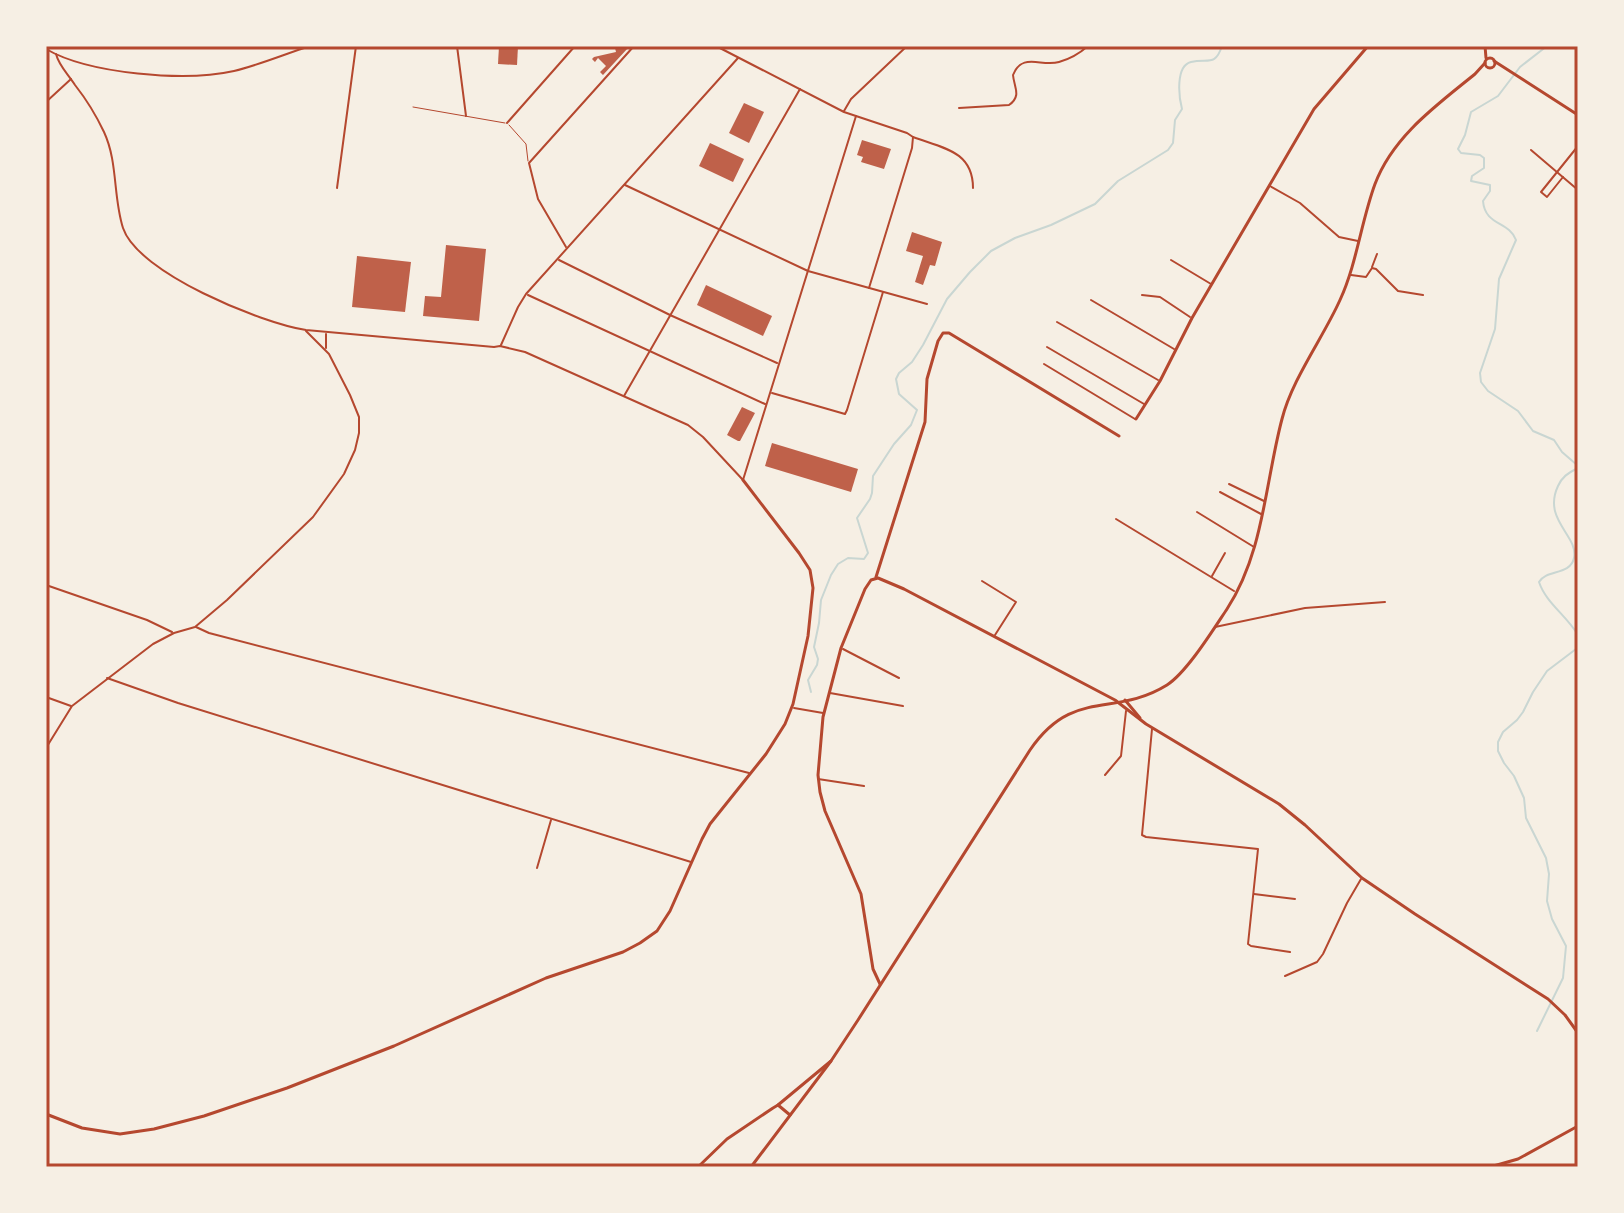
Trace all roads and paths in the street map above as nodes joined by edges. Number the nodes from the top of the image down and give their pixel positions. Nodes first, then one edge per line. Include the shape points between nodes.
1 (310, 46) edge
2 (356, 46) edge
3 (457, 46) edge
4 (575, 46) edge
5 (634, 46) edge
6 (716, 46) edge
7 (907, 46) edge
8 (1088, 46) edge
9 (1368, 46) edge
10 (1485, 46) edge
11 (46, 49) edge
12 (56, 54) junction
13 (738, 58) junction
14 (1493, 59) junction
15 (1485, 61) junction
16 (1490, 68) junction
17 (1507, 70) junction
18 (1475, 74) junction
19 (71, 79) junction
20 (800, 89) junction
21 (46, 102) edge
22 (413, 107) dead end
23 (959, 108) dead end
24 (844, 112) junction
25 (1578, 115) edge
26 (466, 116) junction
27 (856, 116) junction
28 (507, 123) junction
29 (913, 137) junction
30 (1578, 146) edge
31 (1531, 150) dead end
32 (529, 163) junction
33 (1557, 172) junction
34 (1563, 177) junction
35 (624, 184) junction
36 (1270, 186) junction
37 (337, 188) dead end
38 (973, 188) dead end
39 (1578, 190) edge
40 (718, 230) junction
41 (1359, 241) junction
42 (567, 249) junction
43 (1377, 254) dead end
44 (558, 259) junction
45 (1171, 260) dead end
46 (1372, 268) junction
47 (808, 271) junction
48 (1350, 274) junction
49 (1212, 285) junction
50 (869, 288) junction
51 (883, 292) junction
52 (526, 294) junction
53 (1142, 295) dead end
54 (1423, 295) dead end
55 (1091, 300) dead end
56 (927, 304) dead end
57 (670, 315) junction
58 (1192, 318) junction
59 (1057, 322) dead end
60 (306, 330) junction
61 (328, 332) junction
62 (500, 346) junction
63 (1047, 347) dead end
64 (326, 349) junction
65 (1174, 349) junction
66 (649, 352) junction
67 (779, 364) junction
68 (1044, 364) dead end
69 (1160, 381) junction
70 (770, 393) junction
71 (623, 397) junction
72 (767, 405) junction
73 (1145, 405) junction
74 (1136, 419) joint
75 (1119, 436) dead end
76 (743, 480) junction
77 (1229, 484) dead end
78 (1220, 492) dead end
79 (1265, 502) junction
80 (1197, 512) dead end
81 (1262, 515) junction
82 (1116, 519) dead end
83 (1255, 548) junction
84 (1225, 553) dead end
85 (1212, 577) junction
86 (876, 578) junction
87 (982, 581) dead end
88 (46, 585) edge
89 (1237, 592) junction
90 (1385, 602) dead end
91 (196, 627) junction
92 (1214, 627) junction
93 (174, 633) junction
94 (994, 637) junction
95 (841, 648) junction
96 (107, 678) junction
97 (899, 678) dead end
98 (830, 693) junction
99 (46, 697) edge
100 (1125, 700) junction
101 (1118, 702) junction
102 (72, 706) junction
103 (903, 706) dead end
104 (792, 708) junction
105 (1127, 710) junction
106 (824, 713) junction
107 (1142, 721) junction
108 (1153, 728) junction
109 (46, 748) edge
110 (750, 773) junction
111 (1105, 775) dead end
112 (818, 779) junction
113 (864, 786) dead end
114 (552, 819) junction
115 (692, 862) junction
116 (537, 868) dead end
117 (1362, 878) junction
118 (1253, 894) junction
119 (1295, 899) dead end
120 (1290, 952) dead end
121 (1285, 976) dead end
122 (881, 985) junction
123 (1578, 1033) edge
124 (831, 1061) junction
125 (778, 1105) junction
126 (46, 1114) edge
127 (790, 1115) junction
128 (1578, 1126) edge
129 (698, 1167) edge
130 (751, 1167) edge
131 (1490, 1167) edge

1 - 12 street via 233,71 186,76 119,71
2 - 37 street
3 - 26 street
4 - 28 street
5 - 32 street
6 - 13 street
7 - 24 street
8 - 23 street via 1059,63 1017,67 1016,97 1009,105
9 - 36 street via 1314,109
10 - 14 street
10 - 15 street
11 - 12 street
12 - 19 street
13 - 20 street
13 - 35 street
14 - 15 street
14 - 16 street
14 - 17 street
15 - 16 street
15 - 18 street
16 - 17 street
16 - 18 street
17 - 25 street
18 - 41 street via 1419,121 1391,154
19 - 21 street
19 - 60 street via 106,135 122,225 137,249 165,271 236,308
20 - 24 street
20 - 40 street
22 - 26 lane
24 - 27 street
26 - 28 lane
27 - 29 street
27 - 47 street
28 - 32 lane via 526,144
29 - 38 street via 968,163
29 - 50 street
30 - 33 street
31 - 33 street
32 - 42 street via 538,199
33 - 34 street
33 - 34 street via 1541,192 1547,197
34 - 39 street
35 - 40 street
35 - 42 street
36 - 41 street via 1339,237
36 - 49 street
40 - 47 street
40 - 57 street
41 - 48 street
42 - 44 street
43 - 46 street
44 - 52 street
44 - 57 street
45 - 49 street
46 - 48 street via 1367,277
46 - 54 street via 1398,291
47 - 50 street
47 - 67 street
48 - 79 street via 1287,404
49 - 58 street
50 - 51 street
51 - 56 street
51 - 70 street via 845,414
52 - 62 street
52 - 66 street
53 - 58 street via 1160,297
55 - 65 street
57 - 66 street
57 - 67 street
58 - 65 street
59 - 69 street
60 - 61 street
60 - 64 street
61 - 62 street
61 - 64 street
62 - 71 street
63 - 73 street
64 - 91 street via 359,417 352,460 313,517
65 - 69 street
66 - 71 street
66 - 72 street
67 - 70 street
68 - 74 street
69 - 73 street
70 - 72 street
71 - 76 street via 690,426
72 - 76 street
73 - 74 street
75 - 86 street via 943,333 927,379 925,422
76 - 104 street via 801,555 812,579 809,632
77 - 79 street
78 - 81 street
79 - 81 street
80 - 83 street
81 - 83 street
82 - 85 street
83 - 89 street
84 - 85 street
85 - 89 street
86 - 94 street
86 - 95 street via 862,595
87 - 94 street via 1016,602
88 - 93 street
89 - 92 street
90 - 92 street via 1305,608
91 - 93 street
91 - 110 street
92 - 100 street via 1173,680
93 - 96 street
94 - 101 street
95 - 97 street
95 - 98 street
96 - 102 street
96 - 114 street
98 - 103 street
98 - 106 street
99 - 102 street
100 - 101 street
100 - 107 street
101 - 105 street
101 - 122 street via 1069,713 1038,739
102 - 109 street
104 - 106 street
104 - 110 street via 776,741
105 - 107 street
105 - 111 street via 1121,756
106 - 112 street
107 - 108 street
108 - 117 street via 1279,804
108 - 118 street via 1142,836 1258,849
110 - 115 street via 713,821
112 - 113 street
112 - 122 street via 825,811 861,892 873,969
114 - 115 street
114 - 116 street
115 - 126 street via 666,920 640,943 339,1068 212,1114 139,1132 98,1132
117 - 121 street via 1317,962
117 - 123 street via 1542,994
118 - 119 street
118 - 120 street via 1248,945
122 - 124 street
124 - 125 street
124 - 127 street
125 - 127 street
125 - 129 street via 737,1131
127 - 130 street
128 - 131 street via 1521,1158

